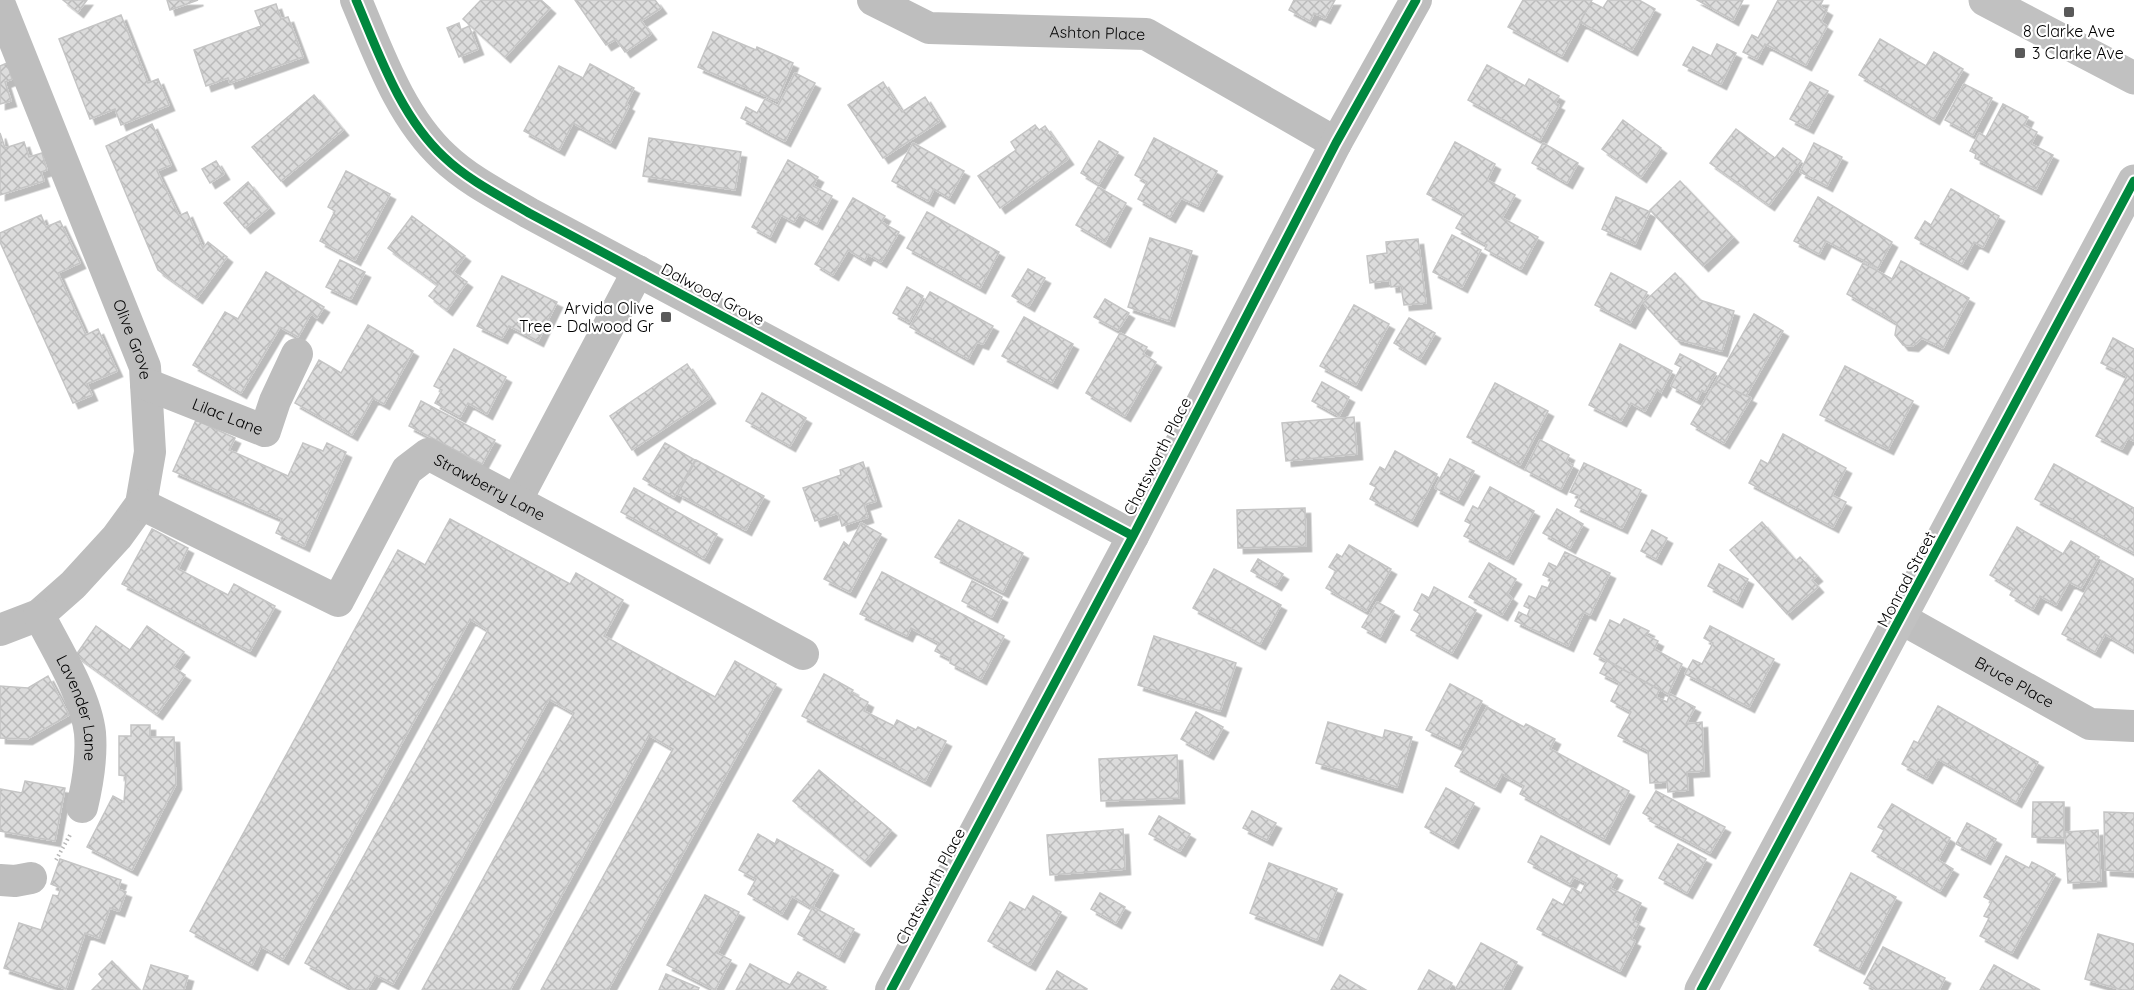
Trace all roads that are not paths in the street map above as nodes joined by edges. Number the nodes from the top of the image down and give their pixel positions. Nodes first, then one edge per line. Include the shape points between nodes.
1 (356, 0) edge
2 (873, 0) edge
3 (1416, 0) edge
4 (1985, 0) edge
5 (0, 4) edge
6 (2134, 78) edge
7 (1336, 142) junction
8 (2134, 181) edge
9 (638, 271) junction
10 (297, 354) dead end
11 (146, 384) junction
12 (516, 501) junction
13 (141, 504) junction
14 (1133, 536) junction
15 (39, 615) junction
16 (1902, 619) junction
17 (0, 630) edge
18 (803, 654) dead end
19 (2134, 726) edge
20 (82, 807) road end
21 (31, 878) road end
22 (0, 880) edge
23 (891, 990) edge
24 (1701, 990) edge

1 - 9 street, Dalwood Grove via 395,89 418,127 443,157 493,192
2 - 7 street, Ashton Place via 929,28 1146,34
3 - 7 street, Chatsworth Place
4 - 6 street
5 - 11 street, Olive Grove via 145,367
7 - 14 street, Chatsworth Place
8 - 16 street, Monrad Street
9 - 12 street
9 - 14 street, Dalwood Grove
10 - 11 street, Lilac Lane via 265,432
11 - 13 street, Olive Grove via 150,452
12 - 13 street, Strawberry Lane via 428,454 407,470 338,601
12 - 18 street, Strawberry Lane
13 - 15 street, Olive Grove via 73,585
14 - 23 street, Chatsworth Place
15 - 17 street, Olive Grove
15 - 20 street, Lavender Lane via 68,672 90,731 89,777
16 - 19 street, Bruce Place via 2091,724
16 - 24 street, Monrad Street
21 - 22 street

